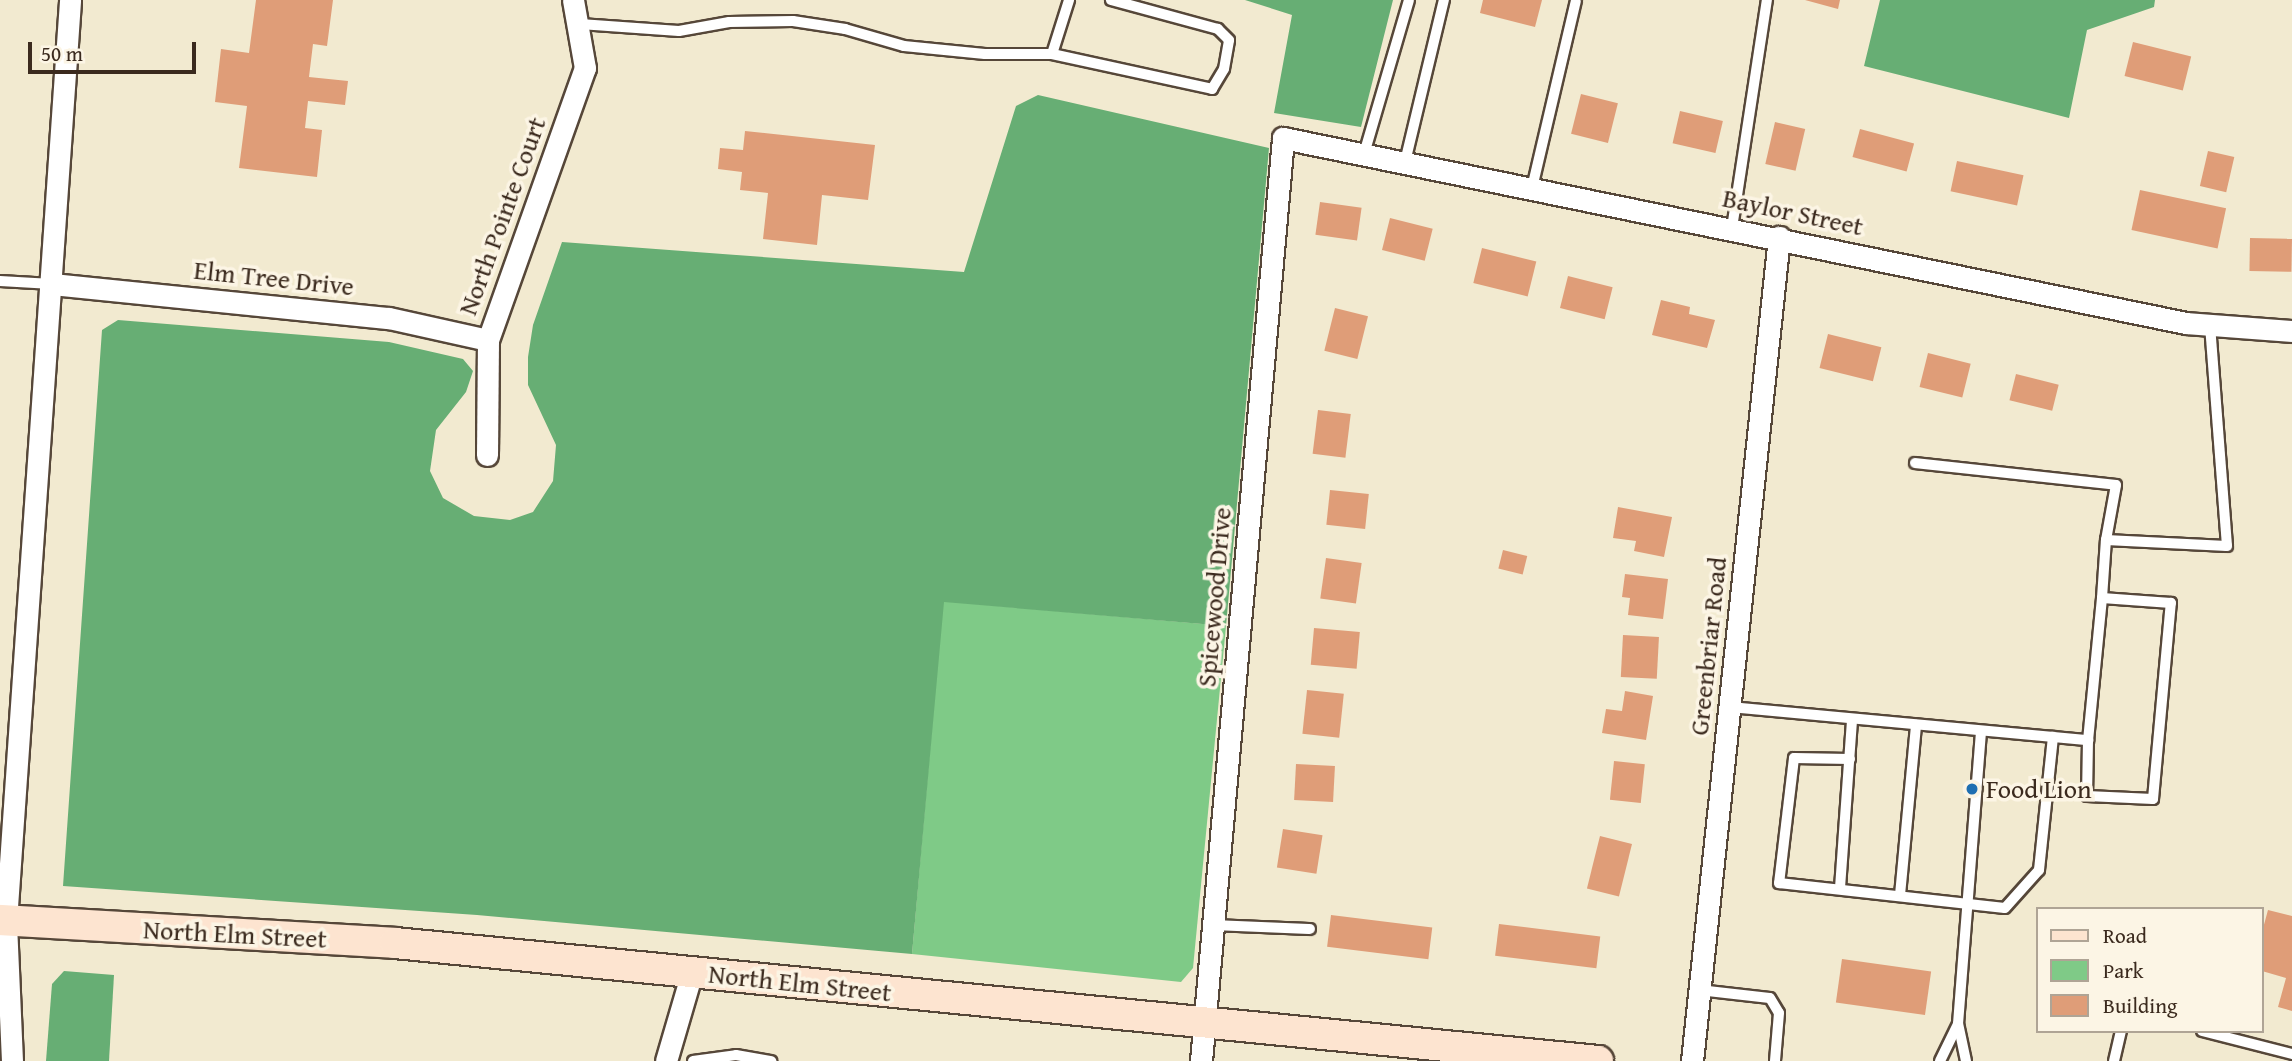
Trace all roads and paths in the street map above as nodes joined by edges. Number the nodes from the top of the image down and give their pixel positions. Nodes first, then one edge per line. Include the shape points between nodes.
1 (70, 0) edge
2 (573, 0) edge
3 (1069, 0) edge
4 (1111, 0) edge
5 (1409, 0) edge
6 (1444, 0) edge
7 (1767, 0) edge
8 (1576, 1) edge
9 (580, 24) junction
10 (1052, 54) junction
11 (1283, 138) joint
12 (1364, 154) junction
13 (1405, 162) junction
14 (1532, 188) junction
15 (1732, 228) junction
16 (1779, 237) junction
17 (0, 281) edge
18 (52, 284) junction
19 (2210, 324) junction
20 (2292, 331) edge
21 (488, 340) junction
22 (487, 455) dead end
23 (1915, 463) dead end
24 (2106, 540) junction
25 (2102, 598) junction
26 (1730, 707) junction
27 (1853, 719) junction
28 (1916, 724) junction
29 (1982, 731) junction
30 (2053, 737) junction
31 (2088, 740) junction
32 (1850, 759) junction
33 (1839, 888) junction
34 (1900, 895) junction
35 (1967, 904) junction
36 (3, 920) edge
37 (1212, 925) junction
38 (1310, 929) dead end
39 (692, 972) junction
40 (1699, 990) junction
41 (1204, 1022) junction
42 (1958, 1024) junction
43 (2121, 1033) edge
44 (2210, 1033) edge
45 (2292, 1054) edge
46 (12, 1061) edge
47 (666, 1061) edge
48 (693, 1061) edge
49 (771, 1061) edge
50 (1201, 1061) edge
51 (1598, 1061) edge
52 (1692, 1061) edge
53 (1775, 1061) edge
54 (1940, 1061) edge
55 (1966, 1061) edge
56 (2114, 1061) edge

1 - 18 street
2 - 9 street, North Pointe Court
3 - 10 lane
4 - 10 lane via 1218,29 1229,40 1223,69 1212,89
5 - 12 lane
6 - 13 lane
7 - 15 lane
8 - 14 lane
9 - 10 lane via 679,31 729,22 793,21 845,29 904,46 985,54
9 - 21 street, North Pointe Court via 585,68
11 - 12 street, Baylor Street
11 - 37 street, Spicewood Drive
12 - 13 street, Baylor Street
13 - 14 street, Baylor Street
14 - 15 street, Baylor Street
15 - 16 street, Baylor Street
16 - 19 street, Baylor Street
16 - 26 street, Greenbriar Road
17 - 18 lane
18 - 21 street, Elm Tree Drive via 389,318
18 - 36 street
19 - 20 street, Baylor Street
19 - 24 lane via 2227,545
21 - 22 street, North Pointe Court
23 - 24 lane via 2116,485
24 - 25 lane
25 - 31 lane
25 - 31 lane via 2171,603 2153,799 2087,796
26 - 27 lane
26 - 40 street, Greenbriar Road
27 - 28 lane
27 - 32 lane
28 - 29 lane
28 - 34 lane
29 - 30 lane
29 - 35 lane
30 - 31 lane
30 - 35 lane via 2039,870 2005,908
32 - 33 lane
32 - 33 lane via 1794,758 1779,883
33 - 34 lane
34 - 35 lane
35 - 42 lane
36 - 39 main road, North Elm Street via 391,943
36 - 46 street
37 - 38 lane
37 - 41 street, Spicewood Drive
39 - 41 main road, North Elm Street
39 - 47 street
40 - 52 street, Greenbriar Road
40 - 53 lane via 1770,998 1779,1013
41 - 50 street, Spicewood Drive
41 - 51 main road, North Elm Street
42 - 54 lane
42 - 55 lane
43 - 56 lane
44 - 45 lane
48 - 49 lane via 736,1055

